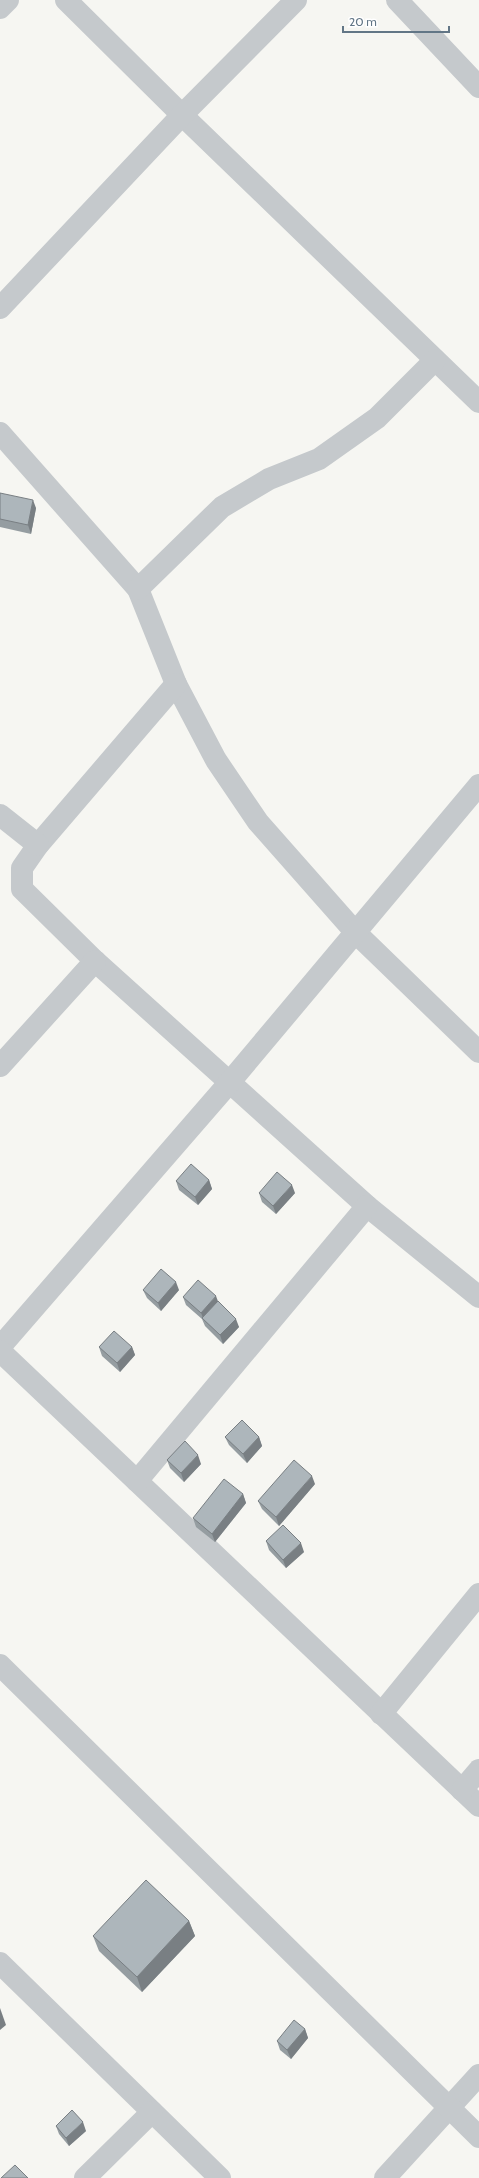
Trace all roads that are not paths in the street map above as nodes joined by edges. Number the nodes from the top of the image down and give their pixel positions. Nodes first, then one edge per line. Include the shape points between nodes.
1 (8, 0) edge
2 (66, 0) edge
3 (296, 0) edge
4 (397, 0) edge
5 (0, 8) edge
6 (479, 87) edge
7 (182, 115) junction
8 (0, 308) edge
9 (435, 360) junction
10 (479, 402) edge
11 (0, 433) edge
12 (138, 589) junction
13 (176, 684) junction
14 (479, 785) edge
15 (0, 815) edge
16 (38, 845) junction
17 (356, 934) junction
18 (95, 961) junction
19 (479, 1052) edge
20 (0, 1066) edge
21 (229, 1083) junction
22 (367, 1206) junction
23 (476, 1289) edge
24 (0, 1347) edge
25 (0, 1351) edge
26 (137, 1481) junction
27 (479, 1594) edge
28 (0, 1665) edge
29 (382, 1714) junction
30 (479, 1770) edge
31 (462, 1790) junction
32 (479, 1806) edge
33 (0, 1963) edge
34 (479, 2075) edge
35 (449, 2107) junction
36 (152, 2112) junction
37 (479, 2137) edge
38 (85, 2178) edge
39 (220, 2178) edge
40 (385, 2178) edge

1 - 5 street
2 - 7 street
3 - 7 street
4 - 6 street
7 - 8 street
7 - 9 street
9 - 10 street
9 - 12 street via 377,418 319,459 269,479 222,507
11 - 12 street
12 - 13 street
13 - 16 street
13 - 17 street via 216,760 258,822
14 - 17 street
15 - 16 street
16 - 18 street via 22,868 22,889
17 - 19 street
17 - 21 street
18 - 20 street
18 - 21 street
21 - 22 street
21 - 24 street
22 - 23 street
22 - 26 street
25 - 26 street
26 - 29 street
27 - 29 street
28 - 35 street
29 - 31 street
30 - 31 street
31 - 32 street
33 - 36 street
34 - 35 street
35 - 37 street
35 - 40 street
36 - 38 street
36 - 39 street

